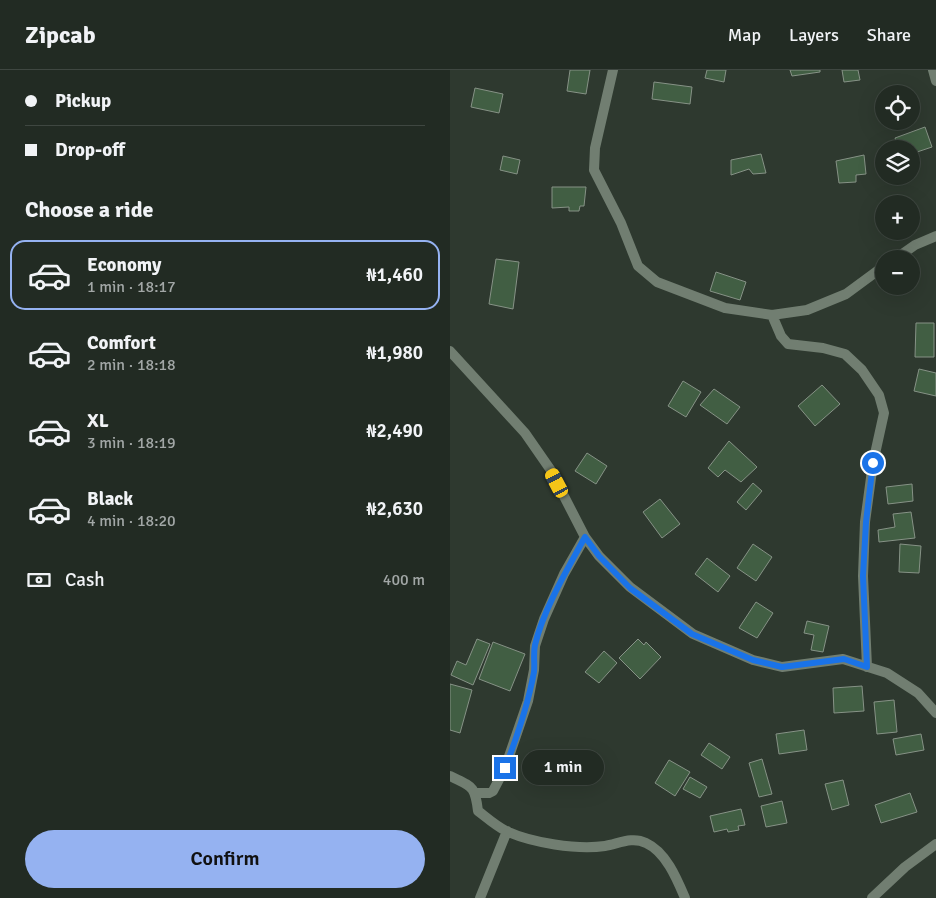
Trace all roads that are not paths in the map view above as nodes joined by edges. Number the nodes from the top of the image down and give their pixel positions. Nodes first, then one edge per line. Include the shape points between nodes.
1 (614, 70) edge
2 (933, 70) edge
3 (936, 81) edge
4 (936, 236) edge
5 (908, 250) edge
6 (875, 273) edge
7 (772, 315) junction
8 (450, 351) edge
9 (585, 537) junction
10 (867, 667) junction
11 (936, 712) edge
12 (450, 776) edge
13 (475, 793) junction
14 (507, 831) junction
15 (936, 844) edge
16 (480, 898) edge
17 (685, 898) edge
18 (872, 898) edge

1 - 7 street via 595,148 594,170 638,266 657,282 725,308
2 - 3 street
4 - 5 street
6 - 7 street via 846,294 807,310
7 - 10 street via 788,344 844,354 862,370 879,395 884,413 873,463 866,522 863,576
8 - 9 street via 525,433 550,469
9 - 10 street via 630,588 692,634 753,660 782,667 844,659
9 - 13 street via 544,619 535,646 528,701 505,768 493,791
10 - 11 street via 887,674 918,693
12 - 13 street via 471,786
13 - 14 street via 478,811
14 - 16 street
14 - 17 street via 565,846 605,846 624,840 645,842 660,852
15 - 18 street

